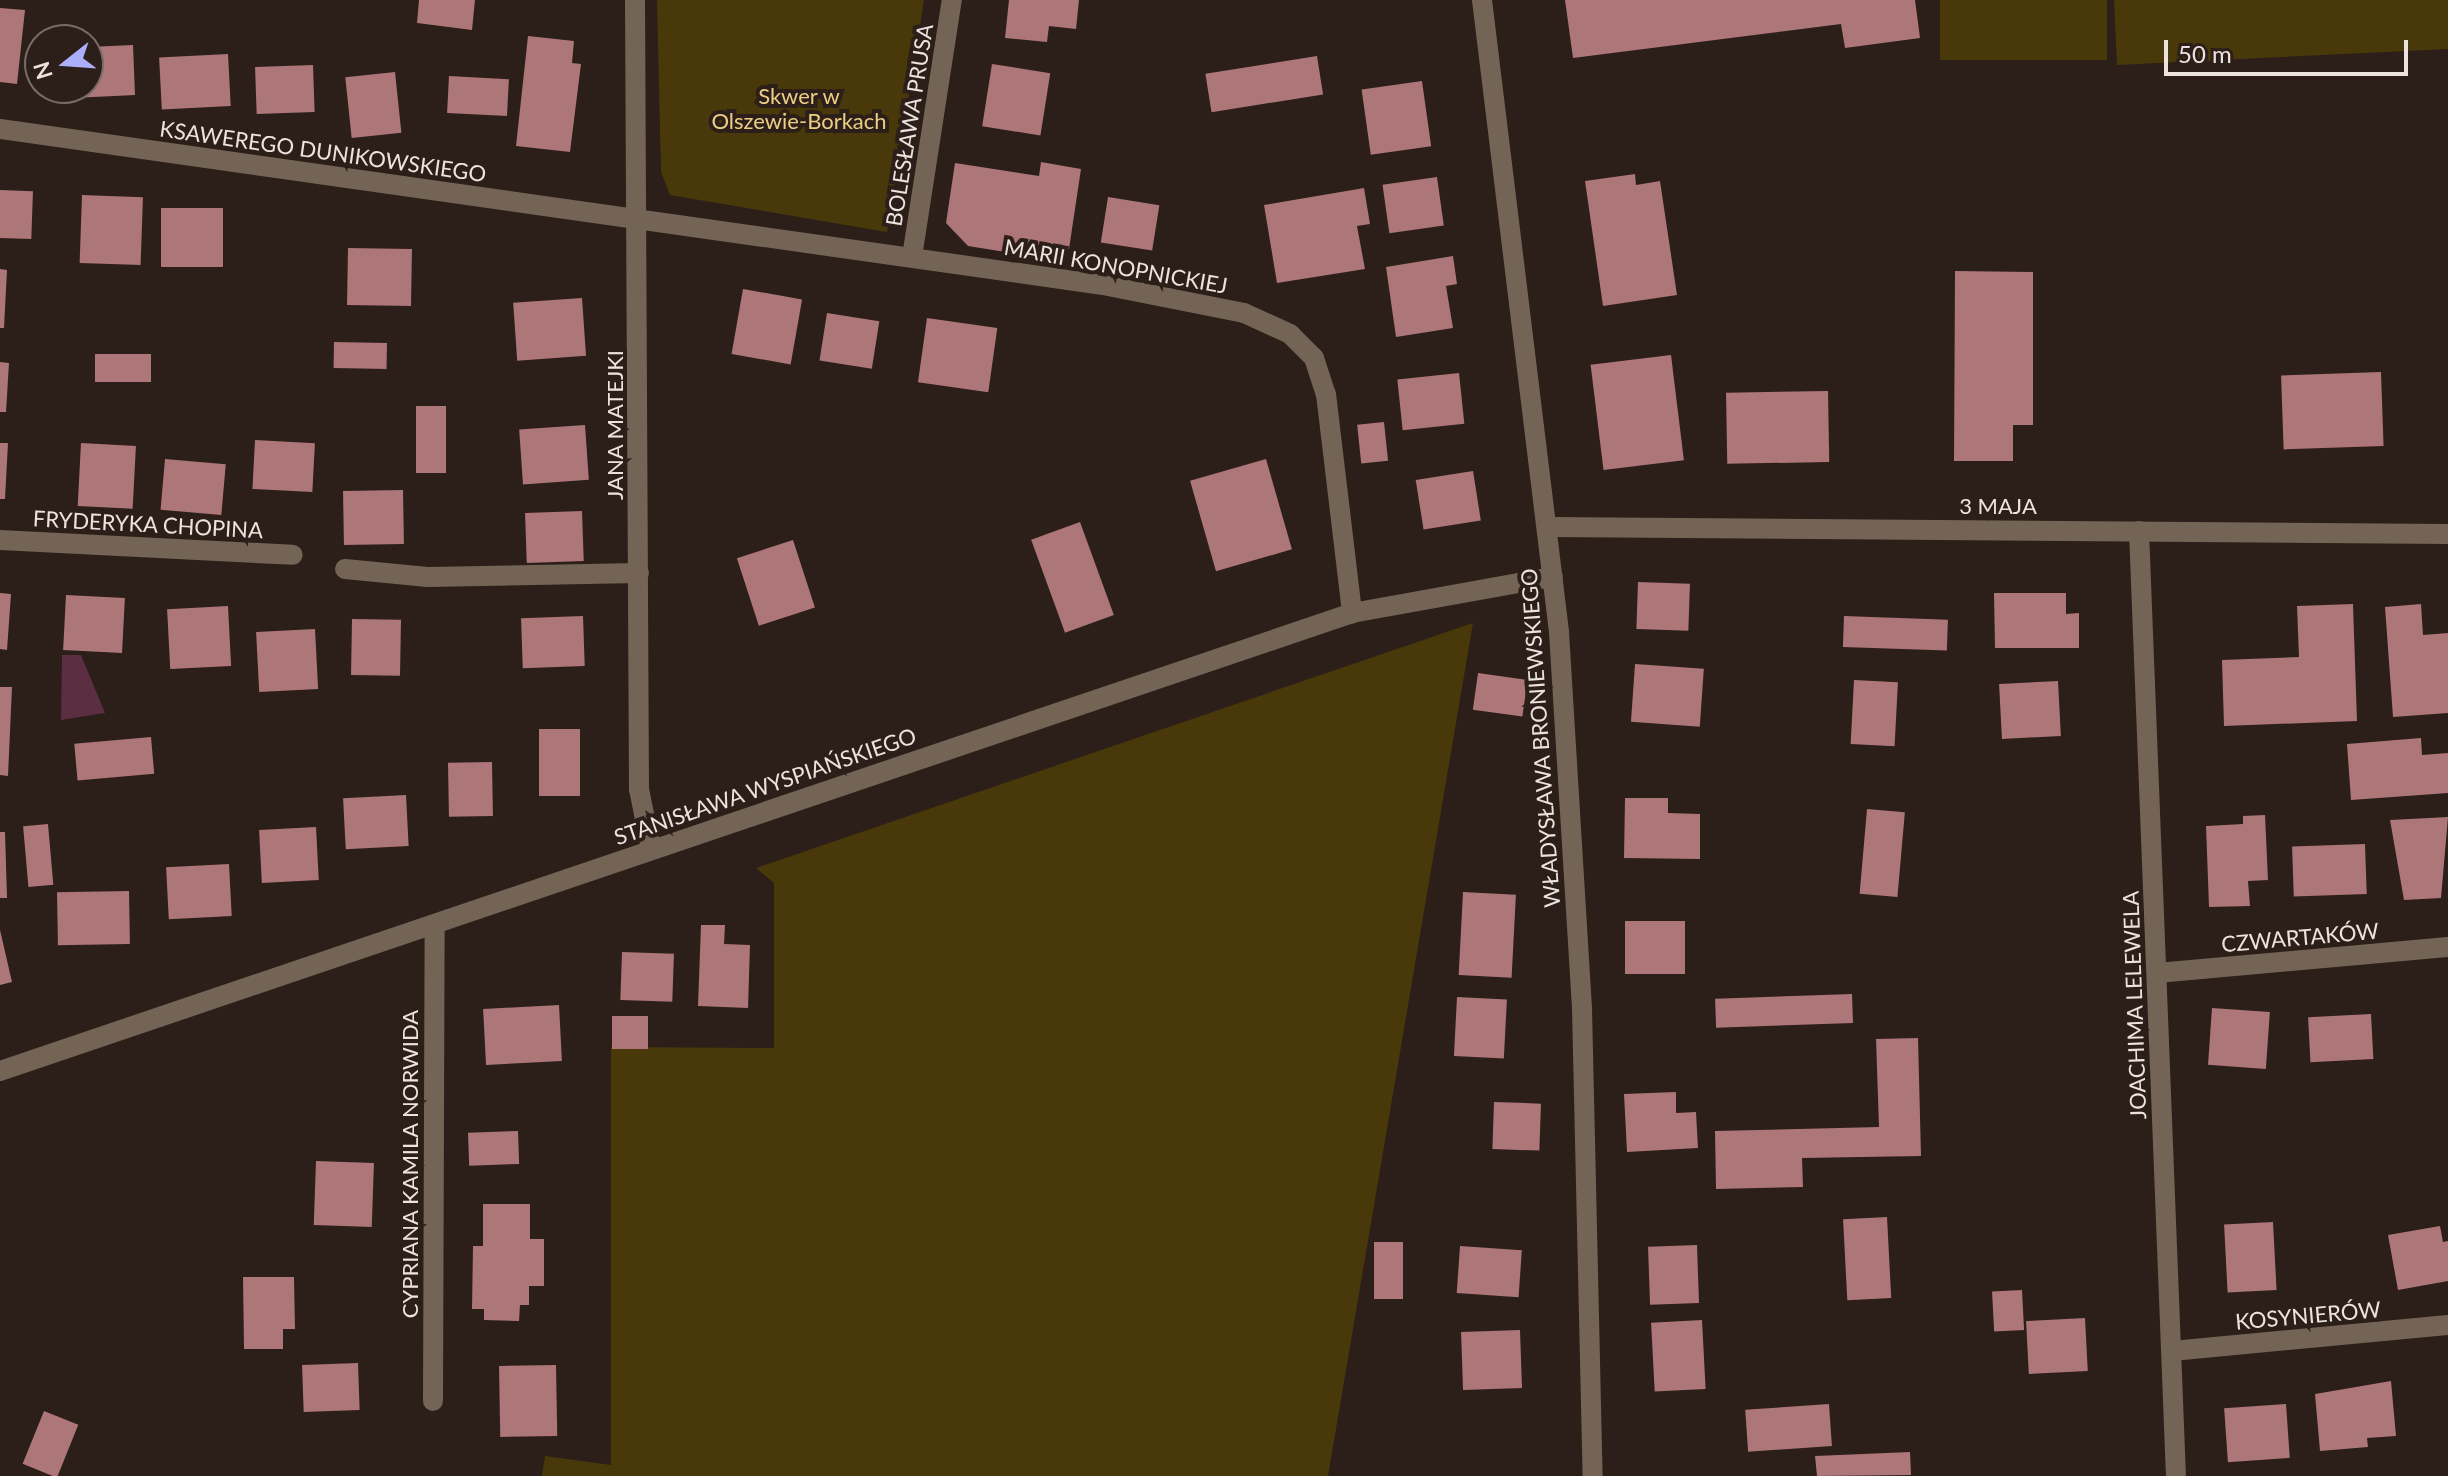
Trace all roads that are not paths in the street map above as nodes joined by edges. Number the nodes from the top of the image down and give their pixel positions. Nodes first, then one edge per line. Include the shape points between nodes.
1 (635, 0) edge
2 (952, 0) edge
3 (1482, 0) edge
4 (0, 129) edge
5 (640, 220) junction
6 (912, 257) junction
7 (1548, 527) junction
8 (2139, 531) junction
9 (2448, 534) edge
10 (0, 540) edge
11 (293, 555) dead end
12 (345, 569) dead end
13 (639, 573) junction
14 (1553, 577) junction
15 (1352, 613) junction
16 (651, 849) junction
17 (435, 927) junction
18 (2448, 947) edge
19 (2157, 973) junction
20 (0, 1071) edge
21 (2448, 1325) edge
22 (2172, 1351) junction
23 (433, 1401) dead end
24 (1593, 1476) edge
25 (2176, 1476) edge

1 - 5 street, JANA MATEJKI
2 - 6 street, BOLESŁAWA PRUSA
3 - 7 street, WŁADYSŁAWA BRONIEWSKIEGO
4 - 5 street, KSAWEREGO DUNIKOWSKIEGO
5 - 6 street, MARII KONOPNICKIEJ
5 - 13 street, JANA MATEJKI
6 - 15 street, MARII KONOPNICKIEJ via 1187,300 1244,313 1290,334 1314,358 1326,394
7 - 8 street, 3 MAJA
7 - 14 street, WŁADYSŁAWA BRONIEWSKIEGO
8 - 9 street, 3 MAJA
8 - 19 street, JOACHIMA LELEWELA
10 - 11 street, FRYDERYKA CHOPINA
12 - 13 street via 428,577
13 - 16 street, JANA MATEJKI via 639,789
14 - 15 street, STANISŁAWA WYSPIAŃSKIEGO
14 - 24 street, WŁADYSŁAWA BRONIEWSKIEGO via 1582,1008
15 - 16 street, STANISŁAWA WYSPIAŃSKIEGO
16 - 17 street, STANISŁAWA WYSPIAŃSKIEGO
17 - 20 street, STANISŁAWA WYSPIAŃSKIEGO
17 - 23 street, CYPRIANA KAMILA NORWIDA
18 - 19 street, CZWARTAKÓW
19 - 22 street, JOACHIMA LELEWELA
21 - 22 street, KOSYNIERÓW
22 - 25 street, JOACHIMA LELEWELA

